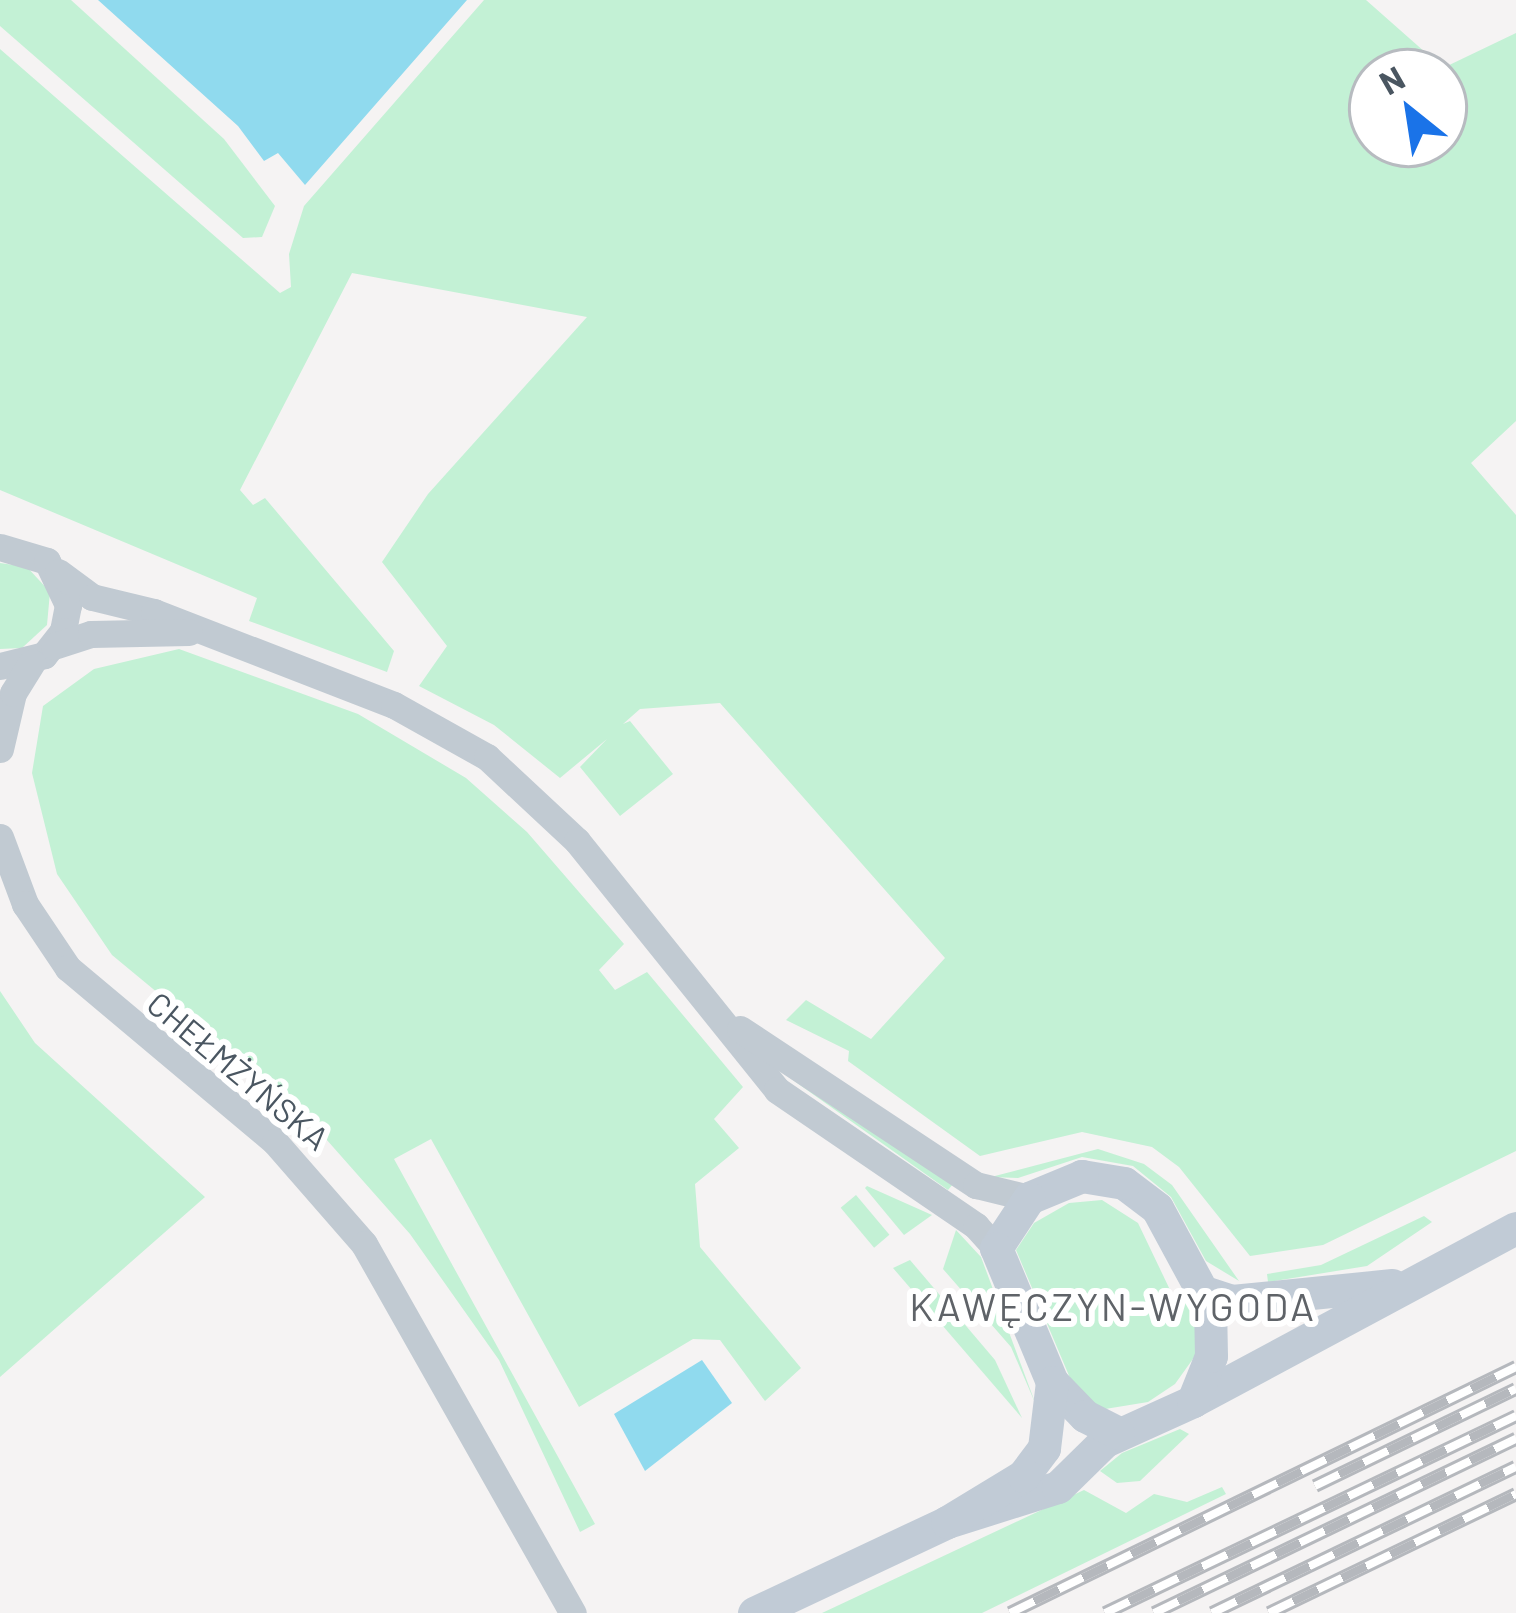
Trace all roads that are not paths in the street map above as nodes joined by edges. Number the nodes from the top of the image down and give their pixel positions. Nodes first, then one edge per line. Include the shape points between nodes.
1 (1, 547) edge
2 (58, 572) junction
3 (193, 632) junction
4 (43, 654) junction
5 (0, 665) edge
6 (0, 749) edge
7 (0, 837) edge
8 (726, 1020) junction
9 (1029, 1198) junction
10 (1516, 1228) edge
11 (996, 1248) junction
12 (1399, 1284) junction
13 (1204, 1292) junction
14 (1052, 1382) junction
15 (1193, 1401) junction
16 (1118, 1432) junction
17 (946, 1522) junction
18 (573, 1613) edge
19 (754, 1613) edge

1 - 2 street via 34,552
2 - 3 street via 92,597 154,612
2 - 4 street via 68,614
3 - 4 street via 91,634
3 - 8 street via 394,705 487,758 562,824
4 - 5 street
4 - 6 street via 13,693
7 - 18 street, CHEŁMŻYŃSKA via 26,904 68,968 274,1142 364,1244
8 - 9 street via 976,1185
8 - 11 street via 777,1090 976,1226
9 - 11 main road
9 - 13 main road via 1082,1176 1133,1187 1162,1215
10 - 12 main road
11 - 14 main road
12 - 13 main road via 1232,1301
12 - 15 main road via 1237,1384
13 - 15 main road via 1214,1345
14 - 16 main road via 1085,1417
14 - 17 main road via 1048,1432 1033,1467
15 - 16 main road
16 - 17 main road via 1050,1492
17 - 19 main road

